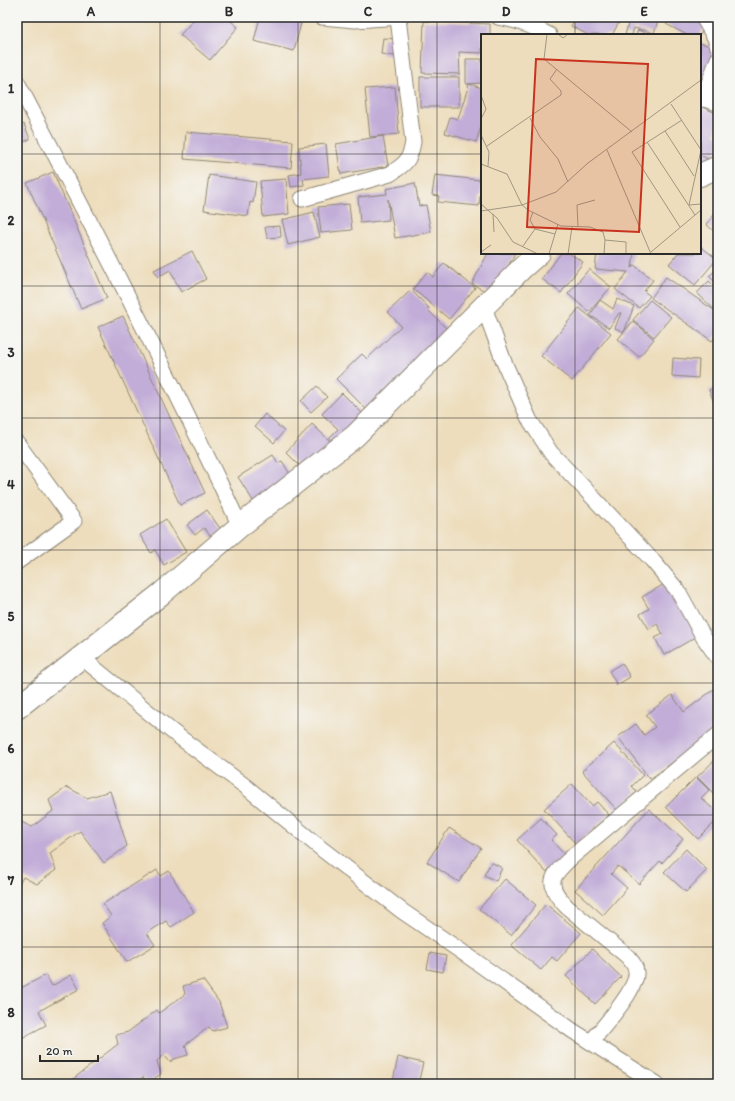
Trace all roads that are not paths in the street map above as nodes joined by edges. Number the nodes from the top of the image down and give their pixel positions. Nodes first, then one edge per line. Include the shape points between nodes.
1 (322, 17) edge
2 (400, 17) edge
3 (498, 17) edge
4 (703, 17) edge
5 (536, 22) edge
6 (548, 34) edge
7 (718, 47) edge
8 (718, 59) edge
9 (17, 82) edge
10 (701, 98) edge
11 (718, 103) edge
12 (718, 166) edge
13 (701, 174) edge
14 (302, 199) dead end
15 (538, 254) edge
16 (484, 307) junction
17 (17, 443) edge
18 (240, 526) junction
19 (17, 562) edge
20 (81, 657) junction
21 (718, 658) edge
22 (17, 708) edge
23 (718, 735) edge
24 (591, 1042) junction
25 (657, 1084) edge

1 - 2 street via 355,20
2 - 14 street via 413,142 411,155 402,166 390,174
3 - 5 street
4 - 7 street
5 - 6 street
8 - 10 street
9 - 18 street via 92,224
10 - 11 street
12 - 13 street
15 - 16 street
16 - 18 street via 355,436
16 - 21 street via 529,419 551,453 678,591
17 - 19 street via 74,521
18 - 20 street via 161,594
20 - 22 street
20 - 24 street via 402,911
23 - 24 street via 573,856 553,877 552,886 558,898 626,956 634,964 636,971 636,979 629,992
24 - 25 street

